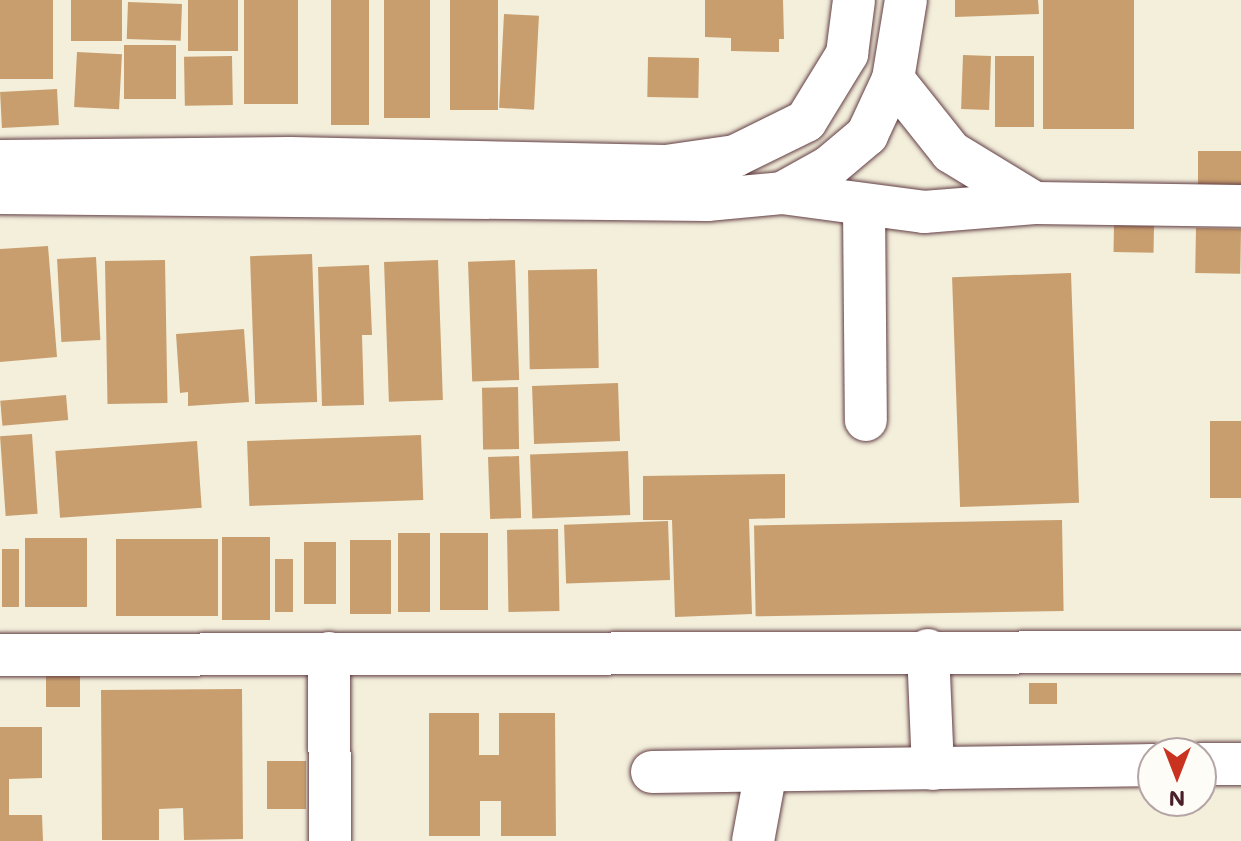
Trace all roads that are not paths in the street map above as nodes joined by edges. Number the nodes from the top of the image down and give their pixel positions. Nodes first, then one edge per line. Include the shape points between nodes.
1 (854, 0) edge
2 (906, 0) edge
3 (893, 79) junction
4 (0, 161) edge
5 (0, 193) edge
6 (782, 193) junction
7 (1035, 203) junction
8 (1241, 206) edge
9 (864, 207) junction
10 (866, 420) dead end
11 (928, 650) junction
12 (1241, 652) edge
13 (329, 653) junction
14 (0, 655) edge
15 (1217, 764) edge
16 (1241, 764) edge
17 (1137, 765) edge
18 (933, 769) junction
19 (766, 771) junction
20 (652, 772) dead end
21 (330, 841) edge
22 (753, 841) edge

1 - 4 street via 847,54 806,121 735,156 666,166 290,158
2 - 3 street
3 - 6 street via 867,135 829,167
3 - 7 street via 951,152
5 - 6 street via 707,200
6 - 9 street
7 - 8 street
7 - 9 street via 924,212
9 - 10 street
11 - 12 street
11 - 13 street
11 - 18 street
13 - 14 street
13 - 21 street
15 - 16 street
17 - 18 street
18 - 19 street
19 - 20 street
19 - 22 street

